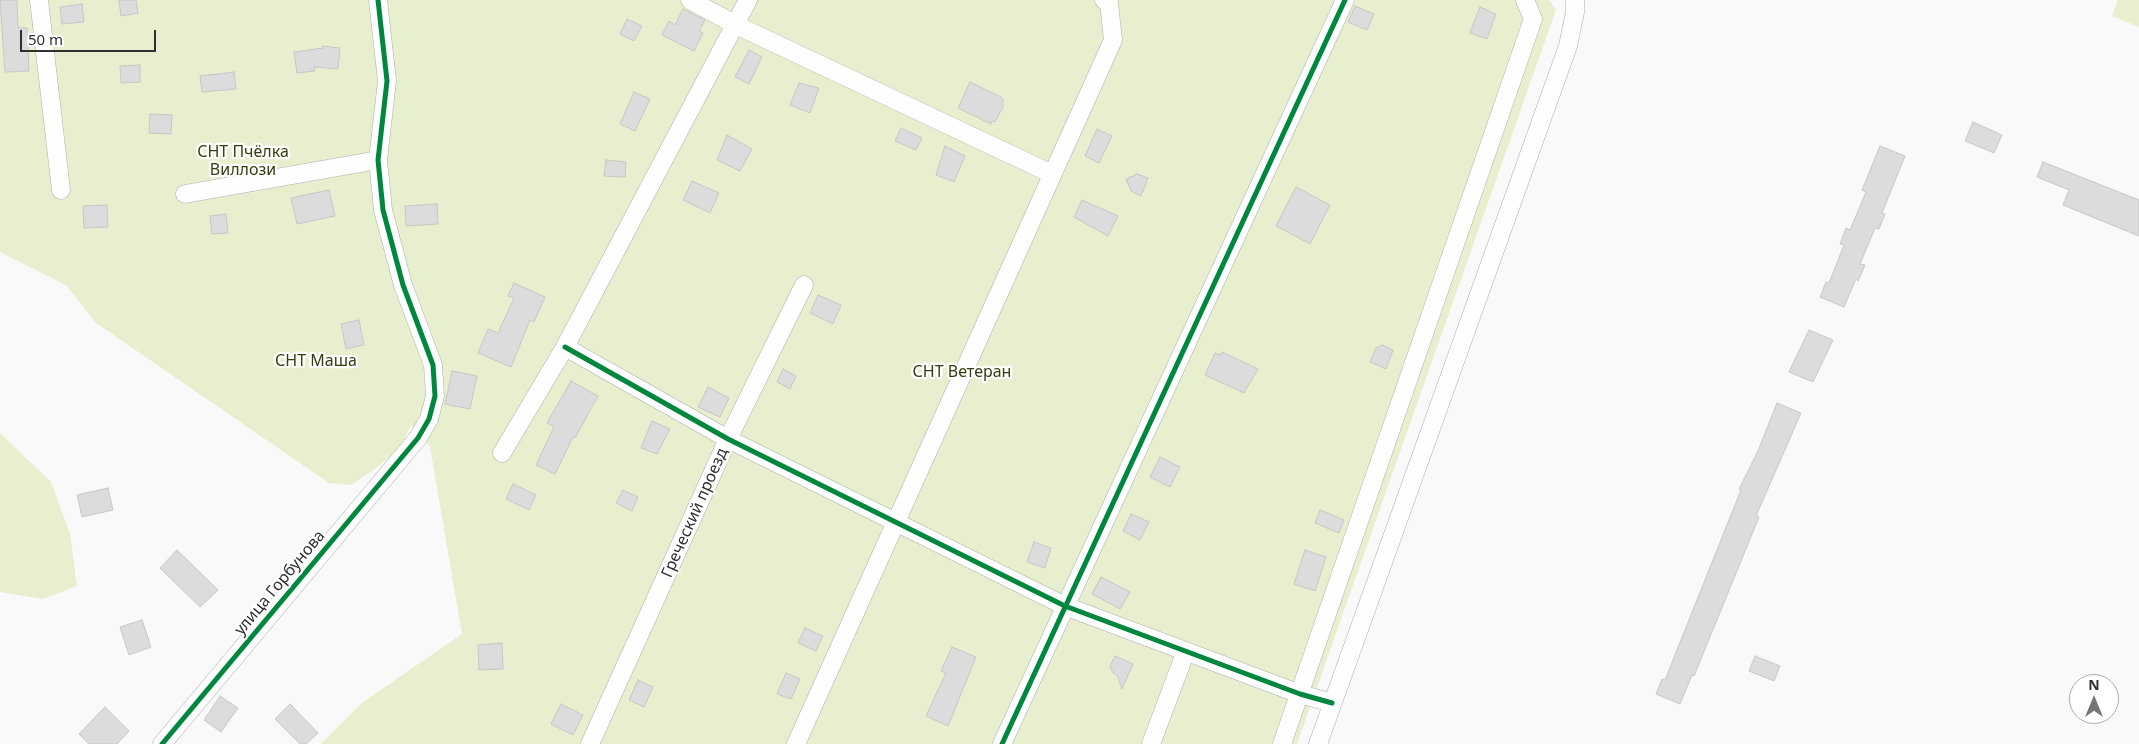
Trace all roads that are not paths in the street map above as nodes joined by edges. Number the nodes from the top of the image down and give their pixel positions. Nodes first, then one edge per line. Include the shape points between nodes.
1 (39, 0) edge
2 (378, 0) edge
3 (690, 0) edge
4 (748, 0) edge
5 (1104, 0) edge
6 (1345, 0) edge
7 (1525, 0) edge
8 (1575, 0) edge
9 (736, 25) junction
10 (378, 160) junction
11 (1052, 174) junction
12 (61, 190) dead end
13 (185, 194) dead end
14 (804, 285) dead end
15 (565, 347) junction
16 (728, 439) junction
17 (502, 453) dead end
18 (896, 522) junction
19 (1065, 606) junction
20 (1186, 651) junction
21 (1300, 694) junction
22 (1332, 703) junction
23 (162, 744) edge
24 (590, 744) edge
25 (796, 744) edge
26 (1002, 744) edge
27 (1152, 744) edge
28 (1282, 744) edge
29 (1318, 744) edge

1 - 12 street
2 - 10 street, улица Горбунова via 387,81
3 - 9 street
4 - 9 street
5 - 11 street via 1109,3 1113,40
6 - 19 street
7 - 21 street via 1533,19
8 - 22 street via 1568,46
9 - 11 street
9 - 15 street
10 - 13 street
10 - 23 street, улица Горбунова via 384,210 403,285 433,365 435,396 429,419 418,438
11 - 18 street
14 - 16 street, Греческий проезд
15 - 16 street
15 - 17 street
16 - 18 street
16 - 24 street, Греческий проезд
18 - 19 street
18 - 25 street
19 - 20 street
19 - 26 street
20 - 21 street
20 - 27 street
21 - 22 street
21 - 28 street
22 - 29 street

